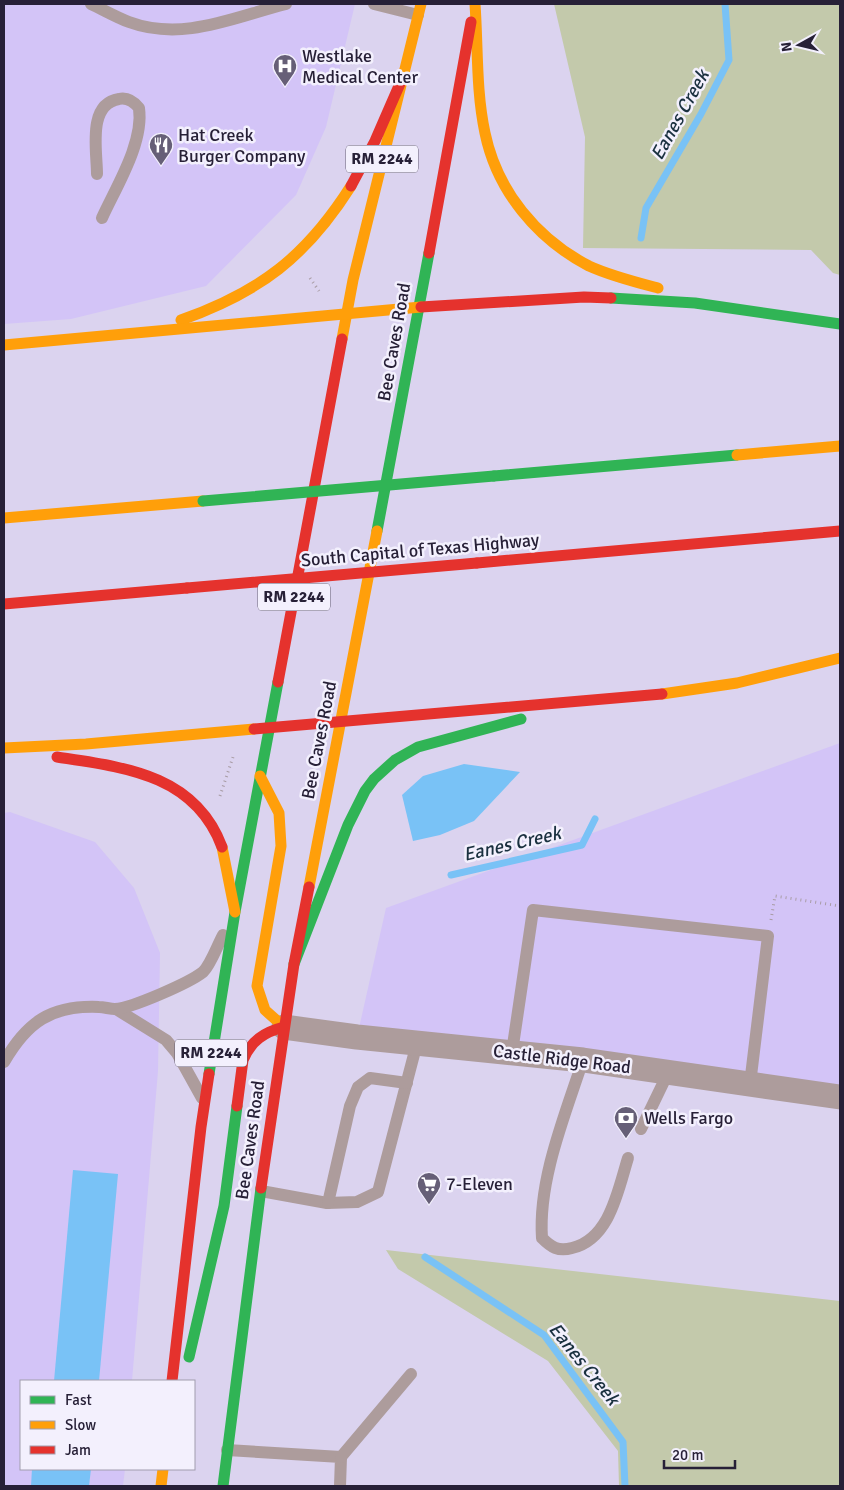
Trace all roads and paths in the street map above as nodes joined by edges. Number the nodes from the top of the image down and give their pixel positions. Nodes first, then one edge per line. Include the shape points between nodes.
1 (91, 4) edge
2 (286, 4) edge
3 (374, 4) edge
4 (474, 4) edge
5 (419, 10) edge
6 (402, 78) junction
7 (97, 174) dead end
8 (102, 218) dead end
9 (305, 271) dead end
10 (322, 296) dead end
11 (720, 306) junction
12 (418, 308) junction
13 (346, 315) junction
14 (840, 324) edge
15 (133, 333) junction
16 (4, 345) edge
17 (840, 446) edge
18 (4, 518) edge
19 (840, 531) edge
20 (4, 604) edge
21 (840, 658) edge
22 (608, 698) junction
23 (340, 721) junction
24 (269, 728) junction
25 (4, 748) edge
26 (234, 751) dead end
27 (260, 776) junction
28 (212, 802) dead end
29 (840, 906) edge
30 (235, 912) junction
31 (768, 936) junction
32 (294, 964) junction
33 (116, 1009) junction
34 (284, 1027) junction
35 (10, 1041) edge
36 (417, 1043) junction
37 (512, 1052) junction
38 (582, 1060) junction
39 (4, 1062) edge
40 (668, 1073) junction
41 (407, 1083) junction
42 (750, 1084) junction
43 (840, 1096) edge
44 (204, 1102) junction
45 (641, 1129) dead end
46 (628, 1158) dead end
47 (261, 1191) junction
48 (328, 1203) junction
49 (186, 1372) dead end
50 (410, 1374) dead end
51 (172, 1380) edge
52 (227, 1450) junction
53 (341, 1457) junction
54 (163, 1470) edge
55 (161, 1486) edge
56 (223, 1486) edge
57 (340, 1486) edge

1 - 2 lane via 131,22 176,30 218,25
3 - 5 lane
4 - 11 main road via 485,134 499,175 519,207 546,236 588,265 620,278
4 - 12 main road, Bee Caves Road / RM 2244
5 - 6 main road, RM 2244
6 - 13 main road, RM 2244
6 - 15 main road via 386,120 360,169 327,220 294,258 242,295 203,312
7 - 8 lane via 98,114 105,104 114,100 130,100 139,108 138,135
9 - 10 path
11 - 12 main road via 642,298 584,297
11 - 14 main road
12 - 13 main road
12 - 23 main road, Bee Caves Road / RM 2244
13 - 15 main road
13 - 24 main road, RM 2244
15 - 16 main road
17 - 18 main road, bridge
19 - 20 main road, South Capital of Texas Highway, bridge
21 - 22 main road via 737,683
22 - 23 main road
22 - 32 main road via 430,742 406,752 384,768 356,807
23 - 24 main road
23 - 32 main road, Bee Caves Road / RM 2244
24 - 25 main road
24 - 27 main road, RM 2244
25 - 30 main road via 137,770 162,779 183,792 204,815 219,841
26 - 28 path via 220,796
27 - 30 main road, RM 2244
27 - 34 main road via 279,813 281,846 257,986 264,1008
29 - 31 path via 775,896
30 - 33 lane via 204,971 168,991
30 - 44 main road, RM 2244
31 - 37 lane via 533,910
31 - 42 lane
32 - 34 main road, Bee Caves Road / RM 2244
33 - 35 lane via 81,1008 53,1012
33 - 44 lane via 166,1040 177,1053
34 - 36 street, Castle Ridge Road
34 - 47 main road, Bee Caves Road / RM 2244
34 - 49 main road via 254,1041 243,1060 224,1206
35 - 39 lane
36 - 37 street, Castle Ridge Road
36 - 41 lane
37 - 38 street, Castle Ridge Road
38 - 40 street, Castle Ridge Road
38 - 46 lane via 554,1152 541,1219 542,1238 551,1247 563,1250 581,1246 600,1232 611,1210
40 - 42 street, Castle Ridge Road
40 - 45 lane
41 - 48 lane via 378,1192 357,1202
41 - 48 lane via 370,1078 358,1087 350,1106
42 - 43 street, Castle Ridge Road
44 - 51 main road, RM 2244
47 - 48 lane
47 - 52 main road, Bee Caves Road / RM 2244
50 - 53 lane
52 - 53 lane
52 - 56 main road, Bee Caves Road / RM 2244
53 - 57 lane
54 - 55 main road

